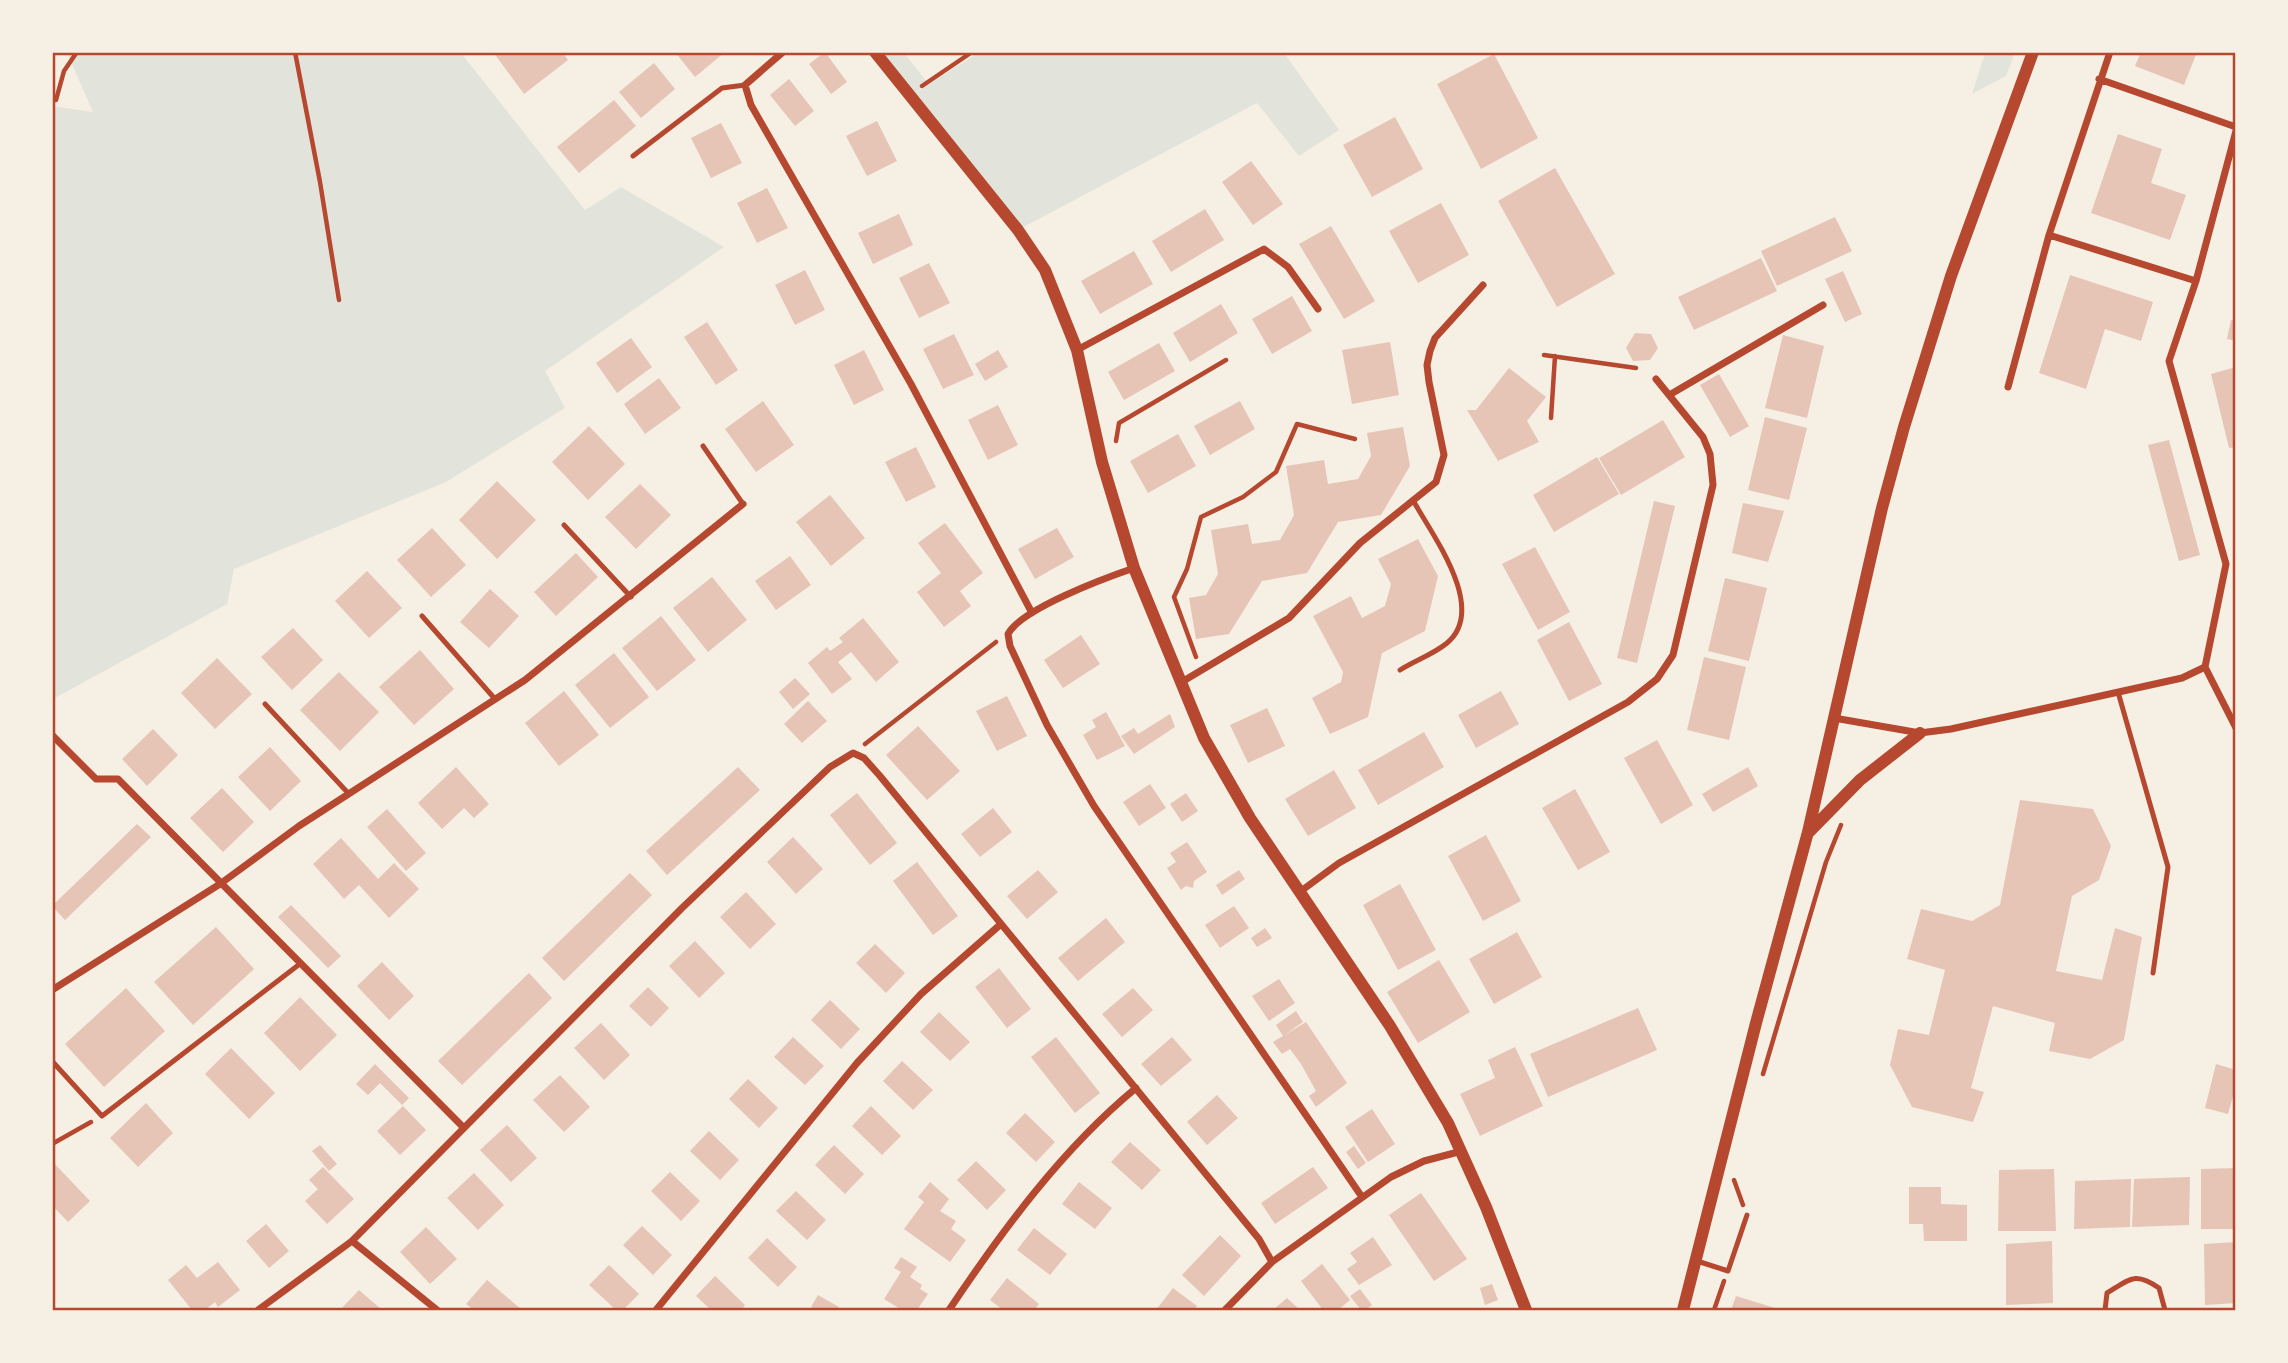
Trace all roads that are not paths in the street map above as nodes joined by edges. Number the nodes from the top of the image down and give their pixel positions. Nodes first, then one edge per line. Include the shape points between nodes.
1 (783, 52) edge
2 (875, 52) edge
3 (2033, 52) edge
4 (2110, 52) edge
5 (2099, 79) junction
6 (745, 85) junction
7 (2235, 129) edge
8 (633, 156) dead end
9 (2049, 234) junction
10 (2196, 281) junction
11 (1483, 285) dead end
12 (1823, 304) dead end
13 (1318, 309) dead end
14 (1077, 350) junction
15 (1656, 379) dead end
16 (2008, 387) dead end
17 (1671, 394) junction
18 (703, 446) dead end
19 (1414, 502) junction
20 (743, 504) joint
21 (564, 525) dead end
22 (2235, 562) edge
23 (2226, 564) junction
24 (1134, 568) junction
25 (631, 597) junction
26 (1032, 613) junction
27 (422, 616) dead end
28 (2205, 667) junction
29 (1399, 670) dead end
30 (1179, 684) junction
31 (2118, 692) junction
32 (495, 699) junction
33 (265, 704) dead end
34 (1835, 718) junction
35 (2235, 728) edge
36 (1920, 733) junction
37 (52, 735) edge
38 (349, 794) junction
39 (1808, 832) junction
40 (220, 884) junction
41 (1301, 891) junction
42 (1001, 923) junction
43 (301, 963) junction
44 (2153, 973) dead end
45 (52, 990) edge
46 (52, 1061) edge
47 (1136, 1088) junction
48 (463, 1128) junction
49 (1463, 1151) junction
50 (1362, 1197) junction
51 (1747, 1215) road end
52 (352, 1241) junction
53 (1696, 1260) junction
54 (1272, 1262) junction
55 (258, 1311) edge
56 (437, 1311) edge
57 (656, 1311) edge
58 (949, 1311) edge
59 (1224, 1311) edge
60 (1526, 1311) edge
61 (1683, 1311) edge
62 (2105, 1311) edge
63 (2165, 1311) edge

1 - 6 street
2 - 14 street via 1033,250
3 - 34 street via 1951,276 1903,428
4 - 5 street
5 - 7 street
5 - 9 street
6 - 8 lane via 722,88
6 - 26 street via 751,106 917,395
7 - 10 street
9 - 10 street
9 - 16 street
10 - 23 street via 2169,361
11 - 19 street via 1430,351 1429,382 1444,455 1436,482
12 - 17 street
13 - 14 street via 1288,267 1264,249
14 - 24 street via 1102,463
15 - 17 street
17 - 41 street via 1703,437 1713,485 1669,665 1628,702 1339,863
18 - 20 lane
19 - 29 lane via 1458,583 1460,624 1448,642
19 - 30 street via 1360,543 1289,618
20 - 25 street
21 - 25 lane
22 - 23 street
23 - 28 street
24 - 26 street
24 - 30 street
25 - 32 street
26 - 50 street via 1007,634 1046,725 1094,806
27 - 32 lane
28 - 31 street via 2182,678
28 - 35 street
30 - 41 street via 1250,818
31 - 36 street
31 - 44 lane via 2168,867
32 - 38 street
33 - 38 lane
34 - 36 street
34 - 39 street
36 - 39 street via 1860,780
37 - 40 street via 96,779 118,779
38 - 40 street
39 - 53 street
40 - 43 street
40 - 45 street
41 - 49 street via 1390,1026
42 - 47 street
42 - 48 street via 872,766 853,753 830,767 682,908
42 - 57 street via 920,994 857,1063
43 - 46 lane via 102,1116
43 - 48 street
47 - 54 street via 1259,1239
47 - 58 street via 1083,1138 1034,1196
48 - 52 street
49 - 50 street via 1407,1168
49 - 60 street
50 - 54 street
51 - 53 lane via 1728,1271
52 - 55 street
52 - 56 street
53 - 61 street
54 - 59 street
62 - 63 lane via 2107,1293 2132,1277 2159,1288

